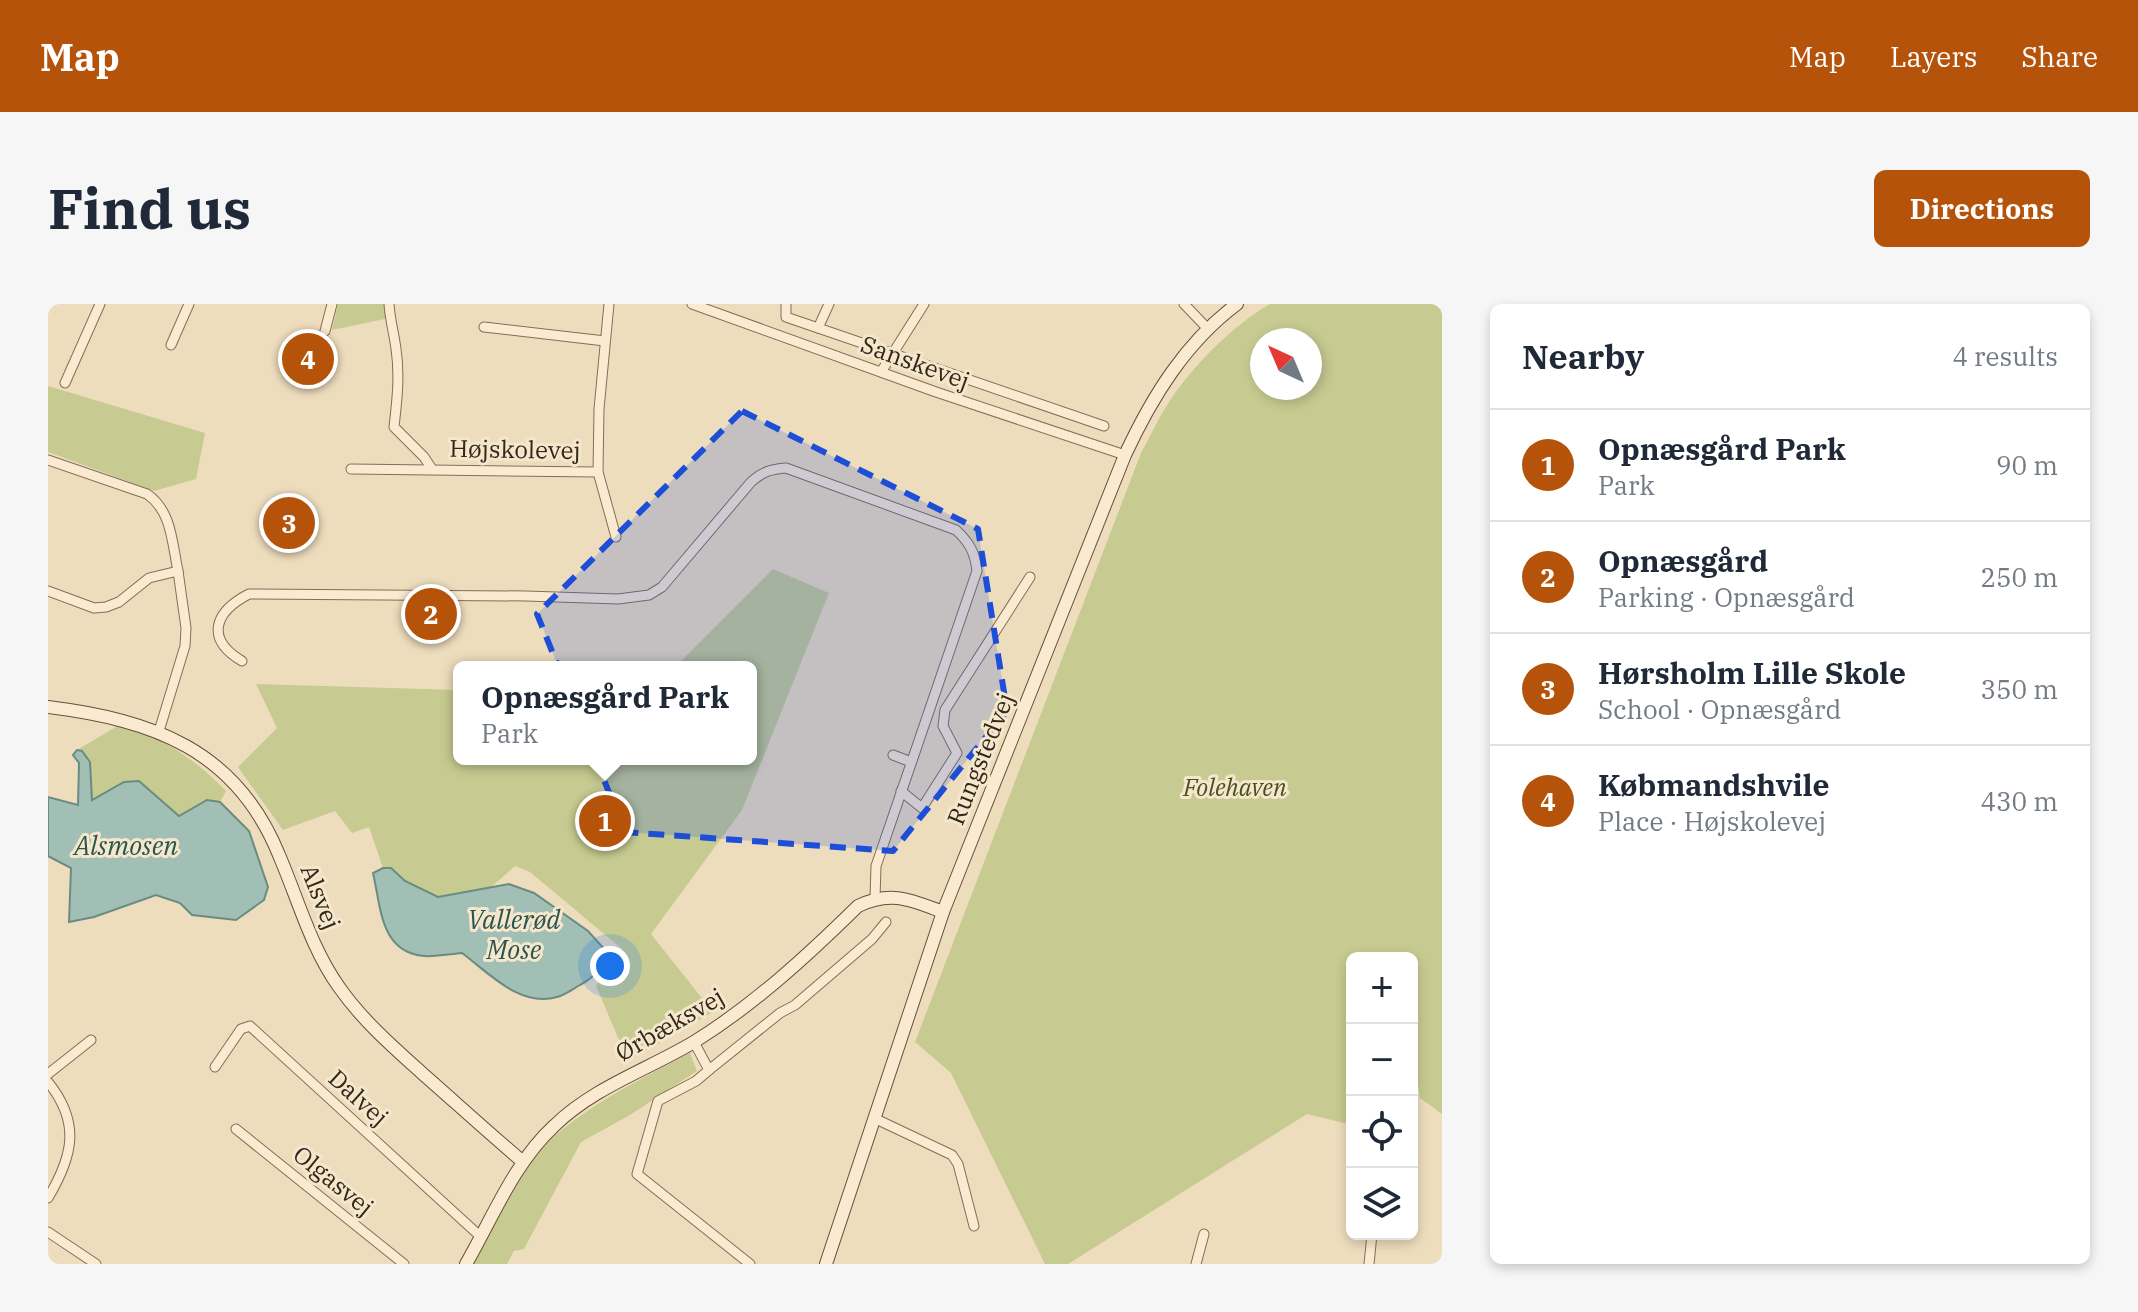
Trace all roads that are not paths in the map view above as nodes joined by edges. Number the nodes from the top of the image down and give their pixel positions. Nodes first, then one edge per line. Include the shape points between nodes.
1 (100, 304) edge
2 (189, 304) edge
3 (332, 304) edge
4 (389, 304) edge
5 (609, 304) edge
6 (692, 304) edge
7 (786, 304) edge
8 (829, 304) edge
9 (924, 304) edge
10 (1184, 304) edge
11 (1237, 304) edge
12 (484, 327) dead end
13 (818, 328) junction
14 (1208, 329) junction
15 (325, 331) dead end
16 (605, 341) junction
17 (171, 345) dead end
18 (893, 355) junction
19 (881, 372) junction
20 (65, 383) dead end
21 (1104, 426) dead end
22 (1125, 455) junction
23 (48, 460) edge
24 (351, 469) dead end
25 (432, 469) junction
26 (598, 472) junction
27 (616, 537) dead end
28 (178, 571) junction
29 (1030, 577) dead end
30 (48, 591) edge
31 (242, 661) dead end
32 (48, 707) edge
33 (159, 731) junction
34 (893, 755) dead end
35 (911, 762) junction
36 (901, 791) junction
37 (875, 898) junction
38 (943, 912) junction
39 (886, 922) dead end
40 (91, 1040) dead end
41 (694, 1042) junction
42 (215, 1067) dead end
43 (709, 1070) junction
44 (48, 1074) edge
45 (48, 1082) edge
46 (876, 1119) junction
47 (236, 1129) dead end
48 (523, 1162) junction
49 (48, 1198) edge
50 (974, 1226) dead end
51 (48, 1232) edge
52 (1204, 1234) dead end
53 (481, 1237) junction
54 (1371, 1240) edge
55 (94, 1263) edge
56 (404, 1264) edge
57 (466, 1264) edge
58 (750, 1264) edge
59 (826, 1264) edge
60 (1196, 1264) edge
61 (1369, 1264) edge

1 - 20 street
2 - 17 street
3 - 15 street
4 - 25 street, Højskolevej via 398,389 394,427
5 - 16 street
6 - 19 street, Sanskevej
7 - 13 street via 786,317
8 - 13 street
9 - 18 street
10 - 14 street
11 - 14 street, Rungstedvej
12 - 16 street
13 - 18 street
14 - 22 street, Rungstedvej via 1162,384
16 - 26 street
18 - 19 street
18 - 21 street
19 - 22 street, Sanskevej
22 - 38 street, Rungstedvej
23 - 28 street via 158,501 166,514
24 - 25 street, Højskolevej
25 - 26 street, Højskolevej
26 - 27 street
28 - 30 street via 149,578 106,607 94,608
28 - 33 street via 185,646
29 - 36 street via 945,710 943,726 957,753 922,808
31 - 35 street via 229,653 219,629 222,613 249,594 617,599 649,595 662,587 751,482 761,473 786,468 956,530 975,556 977,571
32 - 33 street, Alsvej via 121,718
33 - 48 street, Alsvej via 210,762 257,813 278,850 326,968 358,1012
34 - 35 street
35 - 36 street
36 - 37 street via 876,866
37 - 38 street via 907,899
37 - 41 street, Ørbæksvej via 858,906 771,987
38 - 46 street, Rungstedvej
39 - 43 street via 795,1005
40 - 44 street
41 - 43 street
41 - 48 street, Ørbæksvej via 578,1104
42 - 53 street, Dalvej via 241,1029 250,1026
43 - 58 street via 658,1101 637,1174
45 - 49 street via 64,1105 71,1142
46 - 50 street via 952,1155
46 - 59 street, Rungstedvej
47 - 56 street, Olgasvej
48 - 53 street, Ørbæksvej
51 - 55 street
52 - 60 street
53 - 57 street, Ørbæksvej
54 - 61 street

